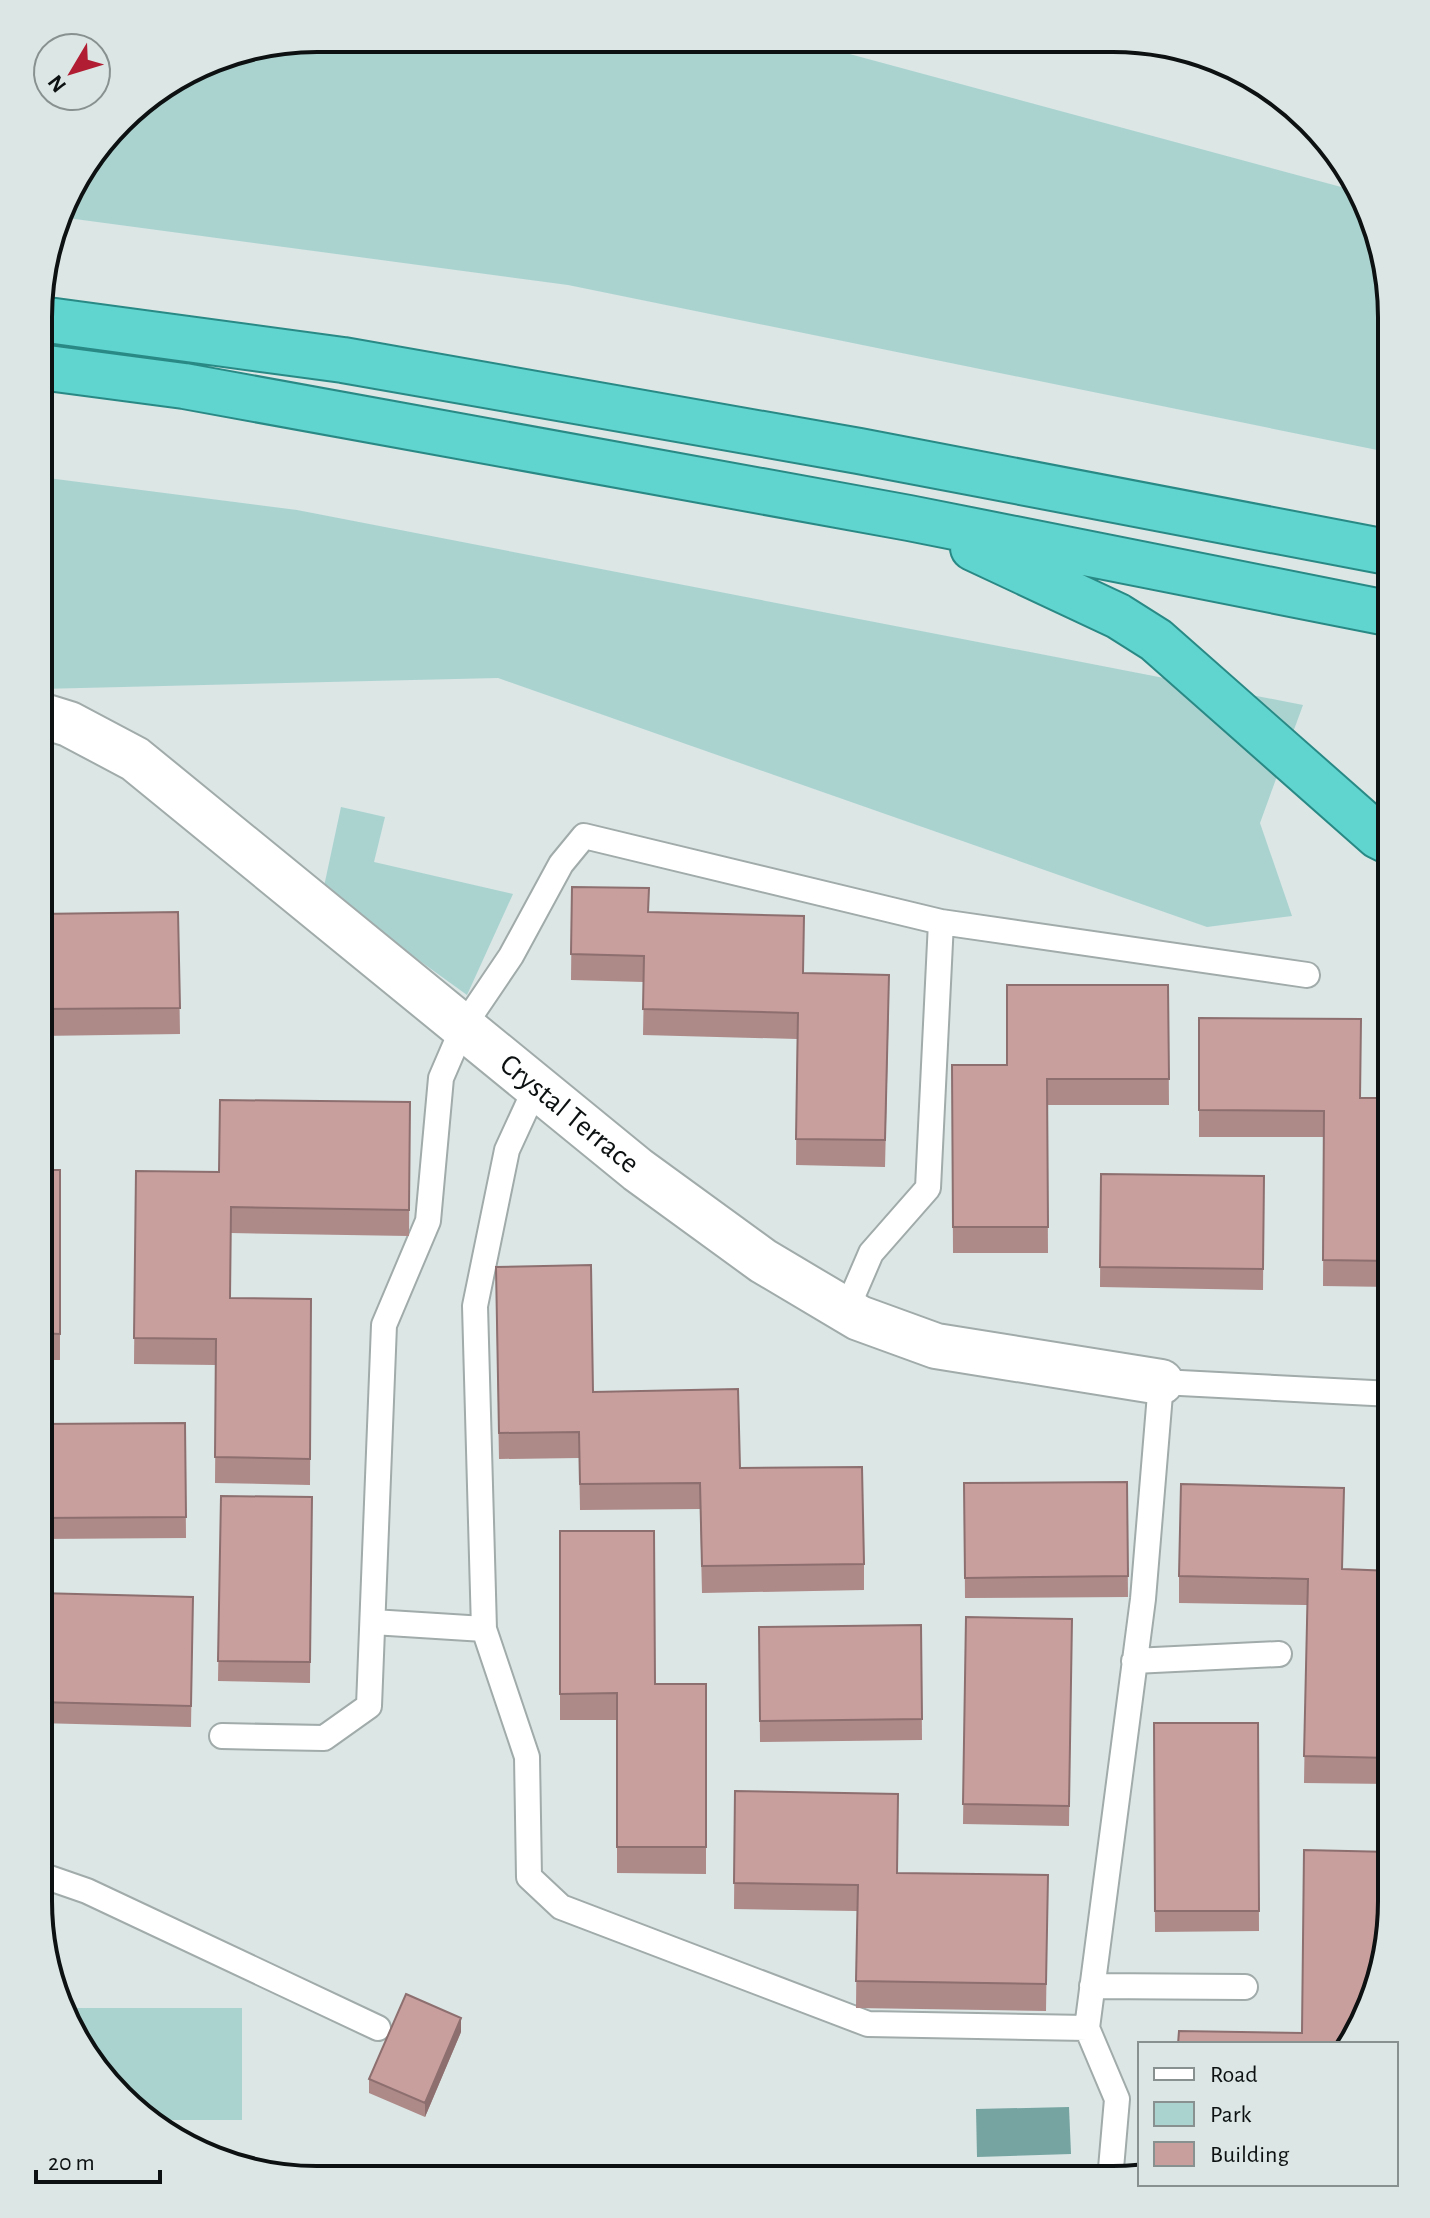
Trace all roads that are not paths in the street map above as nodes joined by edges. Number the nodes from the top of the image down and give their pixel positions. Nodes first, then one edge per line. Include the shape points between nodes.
1 (52, 321) edge
2 (52, 369) edge
3 (909, 518) junction
4 (1378, 550) edge
5 (1378, 611) edge
6 (52, 719) edge
7 (1378, 835) edge
8 (941, 922) junction
9 (1307, 975) dead end
10 (463, 1027) junction
11 (536, 1087) junction
12 (846, 1311) junction
13 (1161, 1382) junction
14 (1377, 1393) edge
15 (373, 1622) junction
16 (484, 1629) junction
17 (1279, 1654) dead end
18 (1134, 1661) junction
19 (222, 1736) dead end
20 (52, 1879) edge
21 (1092, 1986) junction
22 (1245, 1987) dead end
23 (378, 2028) dead end
24 (1087, 2028) junction
25 (1111, 2166) edge

1 - 4 highway via 359,363
2 - 3 highway via 184,386
3 - 5 highway
3 - 7 highway via 1118,616 1156,640
6 - 10 street, Crystal Terrace via 135,759
8 - 9 lane
8 - 10 lane via 584,836 561,864 511,956
8 - 12 lane via 928,1188 871,1253
10 - 11 street, Crystal Terrace
10 - 15 lane via 441,1078 428,1221 384,1325
11 - 12 street, Crystal Terrace via 763,1261
11 - 16 lane via 507,1150 475,1306
12 - 13 street, Crystal Terrace via 936,1346
13 - 14 lane
13 - 18 lane
15 - 16 lane
15 - 19 lane via 369,1706 324,1738
16 - 24 lane via 527,1757 529,1877 561,1907 868,2024
17 - 18 lane
18 - 21 lane
20 - 23 lane
21 - 22 lane
21 - 24 lane
24 - 25 lane via 1117,2099

